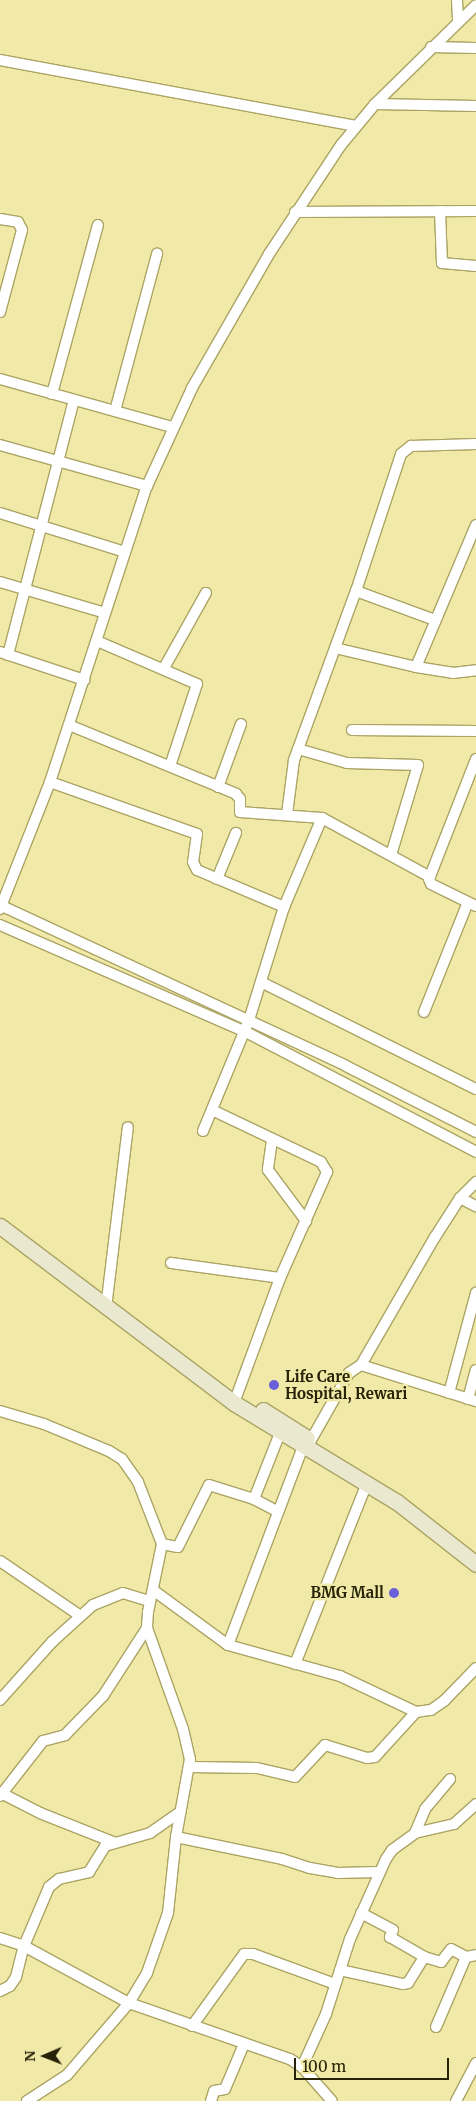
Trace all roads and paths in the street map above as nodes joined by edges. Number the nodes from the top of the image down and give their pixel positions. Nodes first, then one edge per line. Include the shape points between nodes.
1 (458, 0) edge
2 (476, 5) edge
3 (458, 22) junction
4 (431, 47) junction
5 (476, 48) edge
6 (0, 60) edge
7 (375, 104) junction
8 (476, 106) edge
9 (356, 126) junction
10 (440, 211) junction
11 (476, 211) edge
12 (295, 212) junction
13 (0, 218) edge
14 (98, 225) dead end
15 (157, 254) dead end
16 (476, 266) edge
17 (0, 312) edge
18 (0, 380) edge
19 (52, 394) junction
20 (74, 400) junction
21 (115, 411) junction
22 (172, 427) junction
23 (0, 444) edge
24 (476, 444) edge
25 (59, 460) junction
26 (147, 486) junction
27 (0, 513) edge
28 (476, 525) edge
29 (42, 526) junction
30 (125, 552) junction
31 (0, 582) edge
32 (26, 589) junction
33 (356, 592) junction
34 (206, 593) dead end
35 (105, 613) junction
36 (435, 620) junction
37 (96, 641) junction
38 (335, 648) junction
39 (4, 654) edge
40 (416, 667) junction
41 (164, 668) junction
42 (476, 670) edge
43 (84, 680) junction
44 (241, 724) dead end
45 (69, 725) junction
46 (352, 730) dead end
47 (476, 731) edge
48 (298, 748) junction
49 (476, 759) edge
50 (170, 766) junction
51 (50, 782) junction
52 (218, 787) junction
53 (287, 814) junction
54 (322, 818) junction
55 (236, 833) dead end
56 (391, 855) junction
57 (430, 877) junction
58 (217, 879) junction
59 (472, 904) edge
60 (284, 907) junction
61 (1, 908) edge
62 (0, 925) edge
63 (261, 982) junction
64 (424, 1012) dead end
65 (249, 1020) junction
66 (244, 1031) junction
67 (476, 1089) edge
68 (212, 1110) junction
69 (128, 1127) dead end
70 (203, 1131) dead end
71 (476, 1132) edge
72 (272, 1140) junction
73 (476, 1152) edge
74 (476, 1182) edge
75 (460, 1198) junction
76 (476, 1206) edge
77 (306, 1221) junction
78 (0, 1226) edge
79 (171, 1263) dead end
80 (280, 1278) junction
81 (476, 1293) edge
82 (106, 1308) junction
83 (362, 1365) junction
84 (476, 1370) edge
85 (448, 1393) junction
86 (236, 1398) junction
87 (472, 1400) edge
88 (0, 1412) edge
89 (280, 1433) junction
90 (307, 1444) junction
91 (367, 1483) junction
92 (254, 1499) junction
93 (278, 1512) junction
94 (162, 1544) junction
95 (476, 1553) edge
96 (0, 1561) edge
97 (476, 1564) edge
98 (153, 1590) junction
99 (150, 1601) junction
100 (79, 1615) junction
101 (148, 1628) junction
102 (228, 1645) junction
103 (295, 1664) junction
104 (476, 1668) edge
105 (0, 1685) edge
106 (11, 1690) junction
107 (0, 1700) edge
108 (416, 1712) junction
109 (190, 1767) junction
110 (450, 1779) dead end
111 (0, 1794) edge
112 (476, 1804) edge
113 (180, 1812) junction
114 (415, 1833) junction
115 (176, 1836) junction
116 (113, 1842) junction
117 (378, 1872) junction
118 (361, 1913) junction
119 (0, 1938) edge
120 (24, 1946) junction
121 (471, 1956) edge
122 (424, 1957) junction
123 (340, 1970) junction
124 (336, 1984) junction
125 (0, 1990) edge
126 (129, 2003) junction
127 (192, 2026) junction
128 (436, 2028) dead end
129 (244, 2044) junction
130 (302, 2067) junction
131 (475, 2070) edge
132 (27, 2101) edge
133 (211, 2101) edge
134 (332, 2101) edge
135 (456, 2101) edge

1 - 3 street
2 - 3 street
3 - 4 street
4 - 5 street
4 - 7 street
6 - 9 street
7 - 8 street
7 - 9 street
9 - 12 street
10 - 11 street
10 - 12 street
10 - 16 street via 442,263
12 - 22 street via 216,345
13 - 17 street via 18,222 22,230
14 - 19 street
15 - 21 street
18 - 19 street
19 - 20 street
20 - 21 street
20 - 25 street
21 - 22 street
22 - 26 street
23 - 25 street
24 - 33 street via 405,448
25 - 26 street
25 - 29 street
26 - 30 street
27 - 29 street
28 - 36 street
29 - 30 street
29 - 32 street
30 - 35 street
31 - 32 street
32 - 35 street
32 - 39 street
33 - 36 street
33 - 38 street
34 - 41 street
35 - 37 street
36 - 40 street
37 - 41 street
37 - 43 street
38 - 40 street
38 - 48 street
39 - 43 street
40 - 42 street via 453,673
41 - 50 street via 198,686
43 - 45 street
44 - 52 street
45 - 50 street
45 - 51 street
46 - 47 street
48 - 53 street via 290,773
48 - 56 street via 347,763 418,765
49 - 57 street
50 - 52 street
51 - 58 street via 197,834 194,867
51 - 61 street
52 - 53 street via 238,796 240,812
53 - 54 street
54 - 56 street
54 - 60 street
55 - 58 street
56 - 57 street
57 - 59 street via 431,884
58 - 60 street
59 - 64 street
60 - 63 street
61 - 65 street
62 - 66 street
63 - 65 street
63 - 67 street
65 - 66 street
65 - 71 street
66 - 68 street
66 - 73 street
68 - 70 street
68 - 72 street
69 - 82 street
72 - 77 street via 268,1170
72 - 77 street via 326,1168
74 - 75 street
75 - 76 street
75 - 83 street
77 - 80 street
78 - 82 main road
79 - 80 street
80 - 86 street
81 - 85 street
82 - 86 main road
83 - 85 street
83 - 90 street via 349,1373
84 - 87 street
85 - 87 street
86 - 89 main road
86 - 90 main road
88 - 94 street via 90,1441 122,1459 138,1482
89 - 90 main road
89 - 92 street
90 - 91 main road
90 - 93 street
90 - 95 main road via 389,1485
91 - 97 main road via 413,1514
91 - 103 street
92 - 93 street
92 - 94 street via 209,1485 178,1547
93 - 102 street
94 - 98 street
96 - 100 street
98 - 99 street
98 - 102 street
99 - 100 street via 118,1594
99 - 101 street
100 - 106 street
101 - 109 street via 186,1740
101 - 111 street via 103,1696 65,1735 44,1741
102 - 103 street
103 - 108 street via 340,1676
104 - 108 street via 444,1701 431,1710
105 - 106 street
106 - 107 street
108 - 109 street via 375,1757 367,1758 325,1746 295,1777 257,1768
109 - 113 street
110 - 114 street via 425,1809
111 - 116 street
112 - 114 street via 454,1824
113 - 115 street
113 - 116 street via 150,1833
114 - 117 street via 392,1850
115 - 117 street via 337,1873
115 - 126 street via 167,1918 147,1973
116 - 120 street via 100,1851 89,1872 59,1879 49,1887
117 - 118 street
118 - 122 street via 393,1930 390,1937
118 - 123 street
119 - 120 street
120 - 125 street via 16,1976 10,1986
120 - 126 street
121 - 122 street via 451,1949 441,1962
121 - 128 street
122 - 123 street via 408,1983 403,1984
123 - 124 street
124 - 127 street via 253,1954 244,1954
124 - 130 street via 320,2030
126 - 127 street
126 - 132 street via 61,2082
127 - 129 street
129 - 130 street via 290,2059
129 - 133 street via 225,2089 214,2091
130 - 134 street
131 - 135 street

